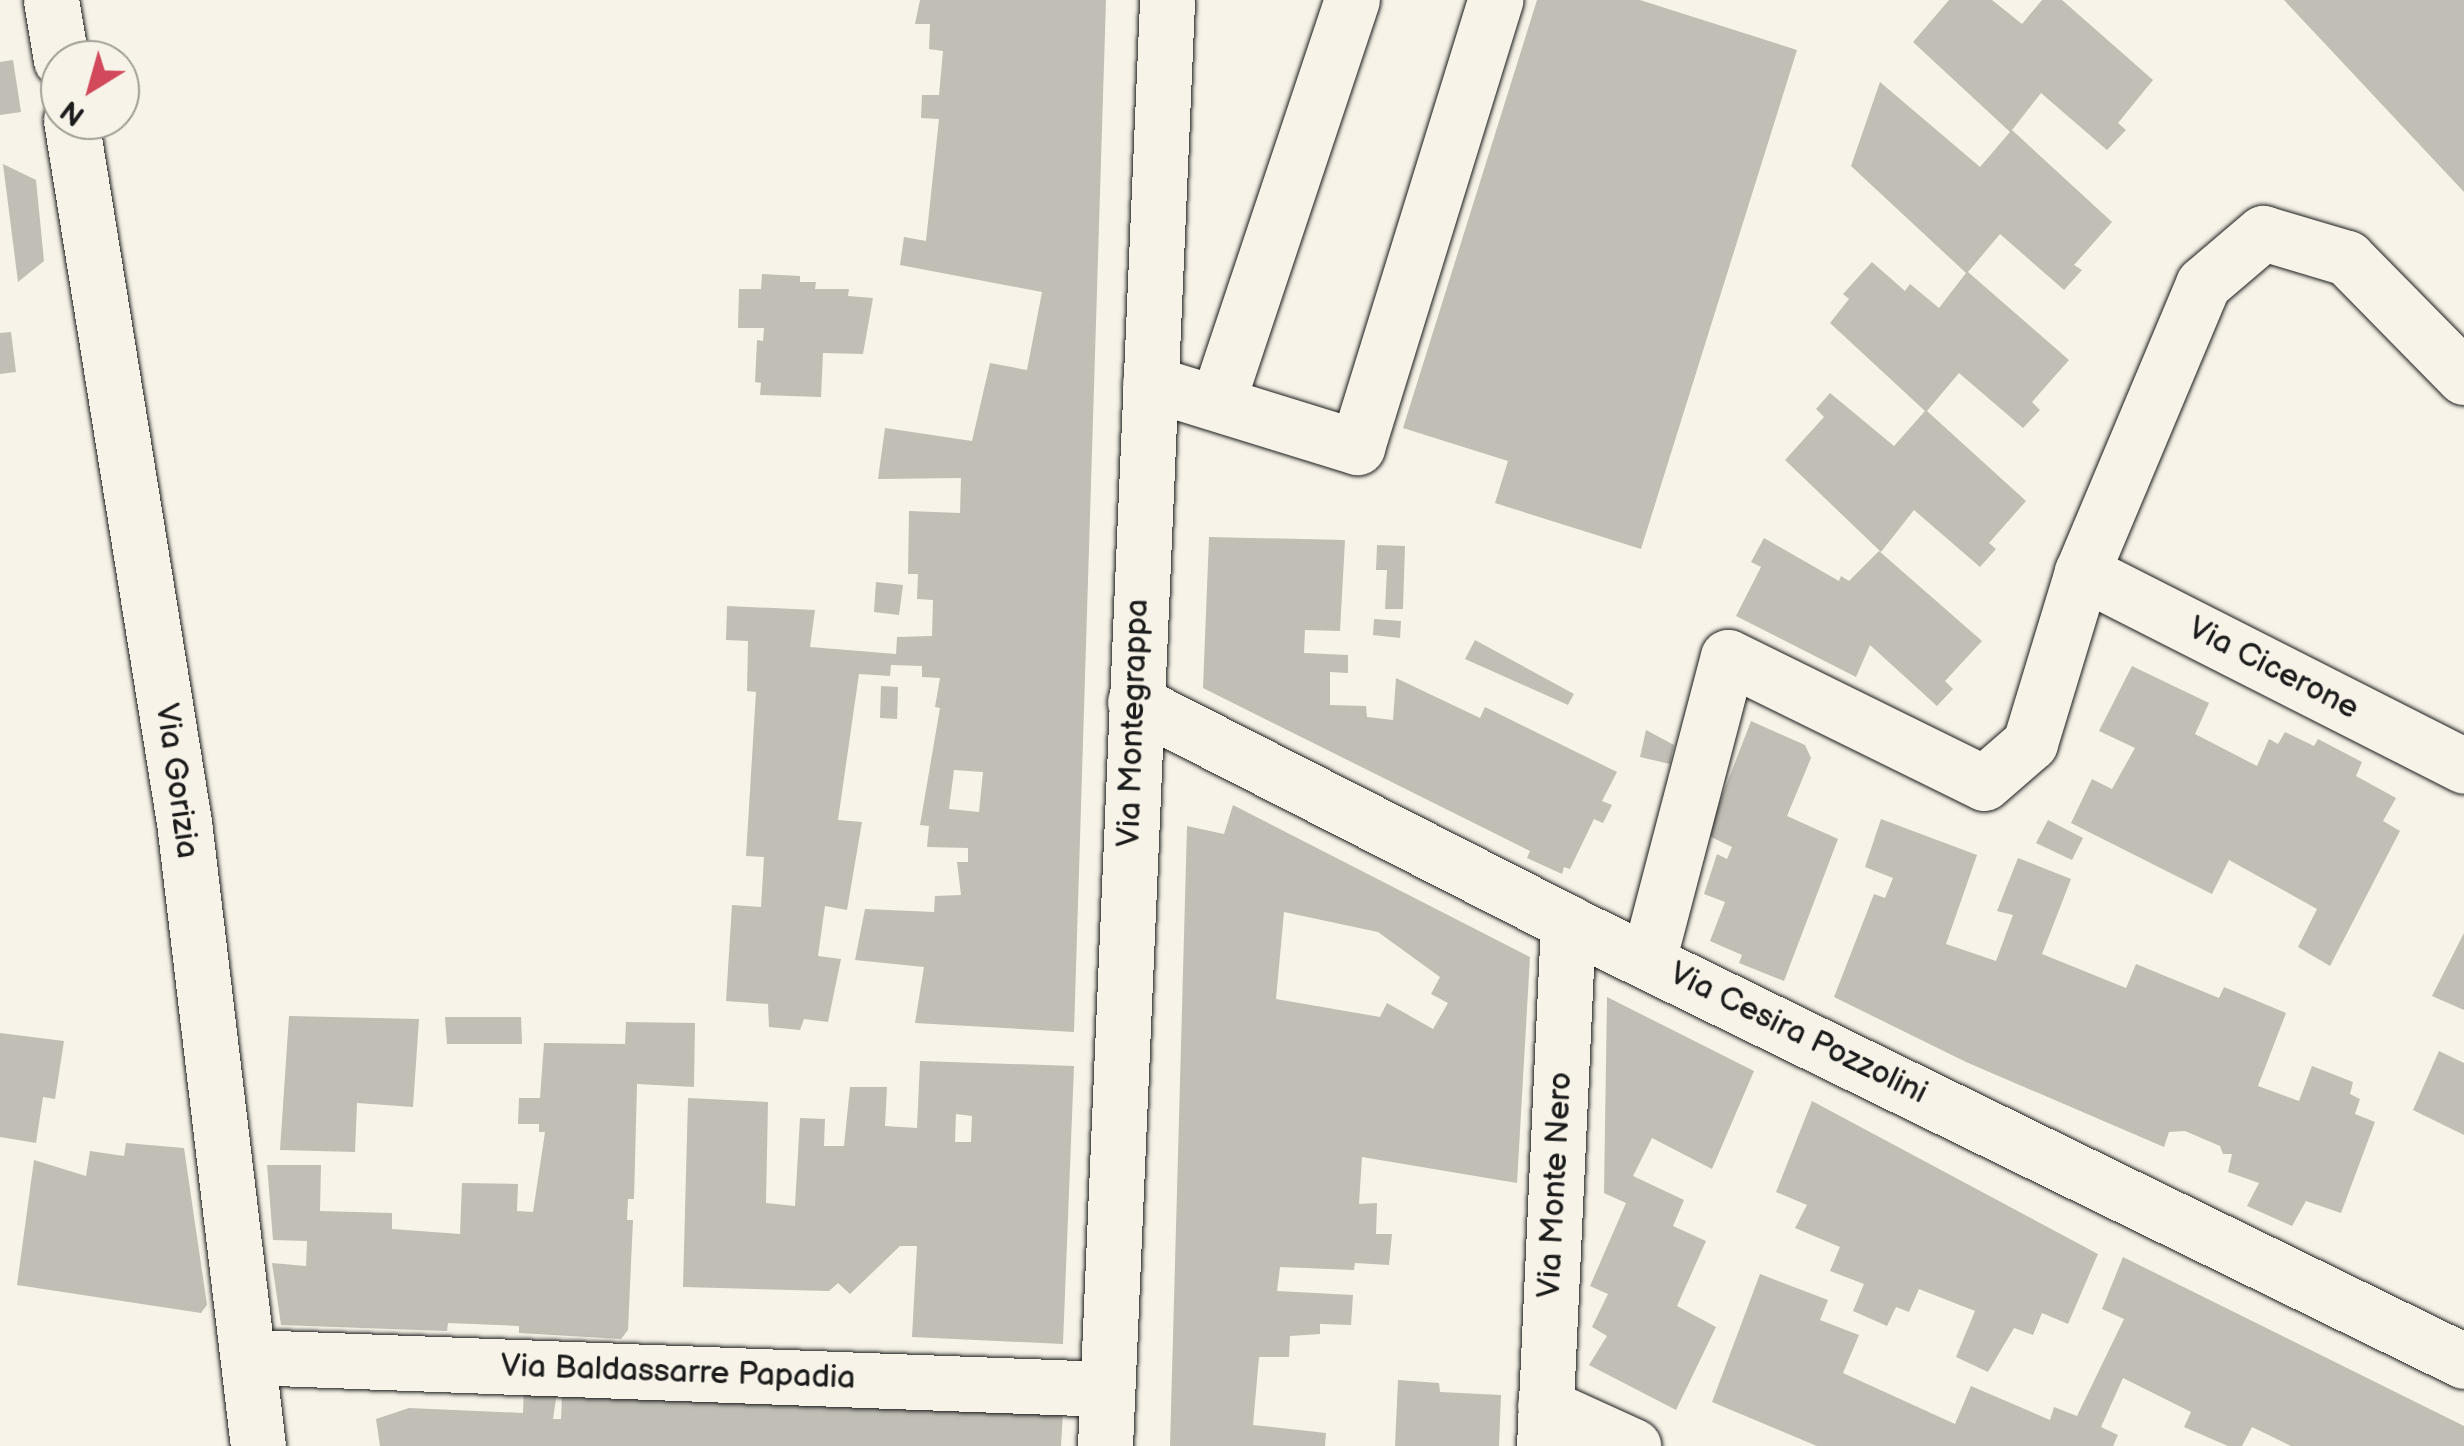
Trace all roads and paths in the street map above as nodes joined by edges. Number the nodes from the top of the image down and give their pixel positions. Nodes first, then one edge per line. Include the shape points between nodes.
1 (50, 0) edge
2 (1168, 0) edge
3 (1352, 0) edge
4 (1495, 0) edge
5 (57, 40) edge
6 (74, 140) edge
7 (2464, 377) edge
8 (1150, 382) junction
9 (1217, 403) junction
10 (2082, 572) junction
11 (1135, 702) junction
12 (2464, 766) edge
13 (1568, 923) junction
14 (1648, 961) junction
15 (250, 1357) junction
16 (2464, 1360) edge
17 (1107, 1389) junction
18 (1545, 1426) edge
19 (258, 1446) edge
20 (1105, 1446) edge
21 (1633, 1446) edge

1 - 5 street
2 - 8 street, Via Montegrappa
3 - 9 street
4 - 9 street via 1358,447
6 - 15 street, Via Gorizia via 184,822
7 - 10 street via 2348,258 2263,233 2203,284
8 - 9 street
8 - 11 street, Via Montegrappa
10 - 12 street, Via Cicerone
10 - 14 street via 2030,743 1984,783 1728,657
11 - 13 street, Via Cesira Pozzolini
11 - 17 street, Via Montegrappa
13 - 14 street, Via Cesira Pozzolini
13 - 18 street, Via Monte Nero
14 - 16 street, Via Cesira Pozzolini
15 - 17 street, Via Baldassarre Papadia
15 - 19 street, Via Gorizia
17 - 20 street, Via Montegrappa
18 - 21 street

